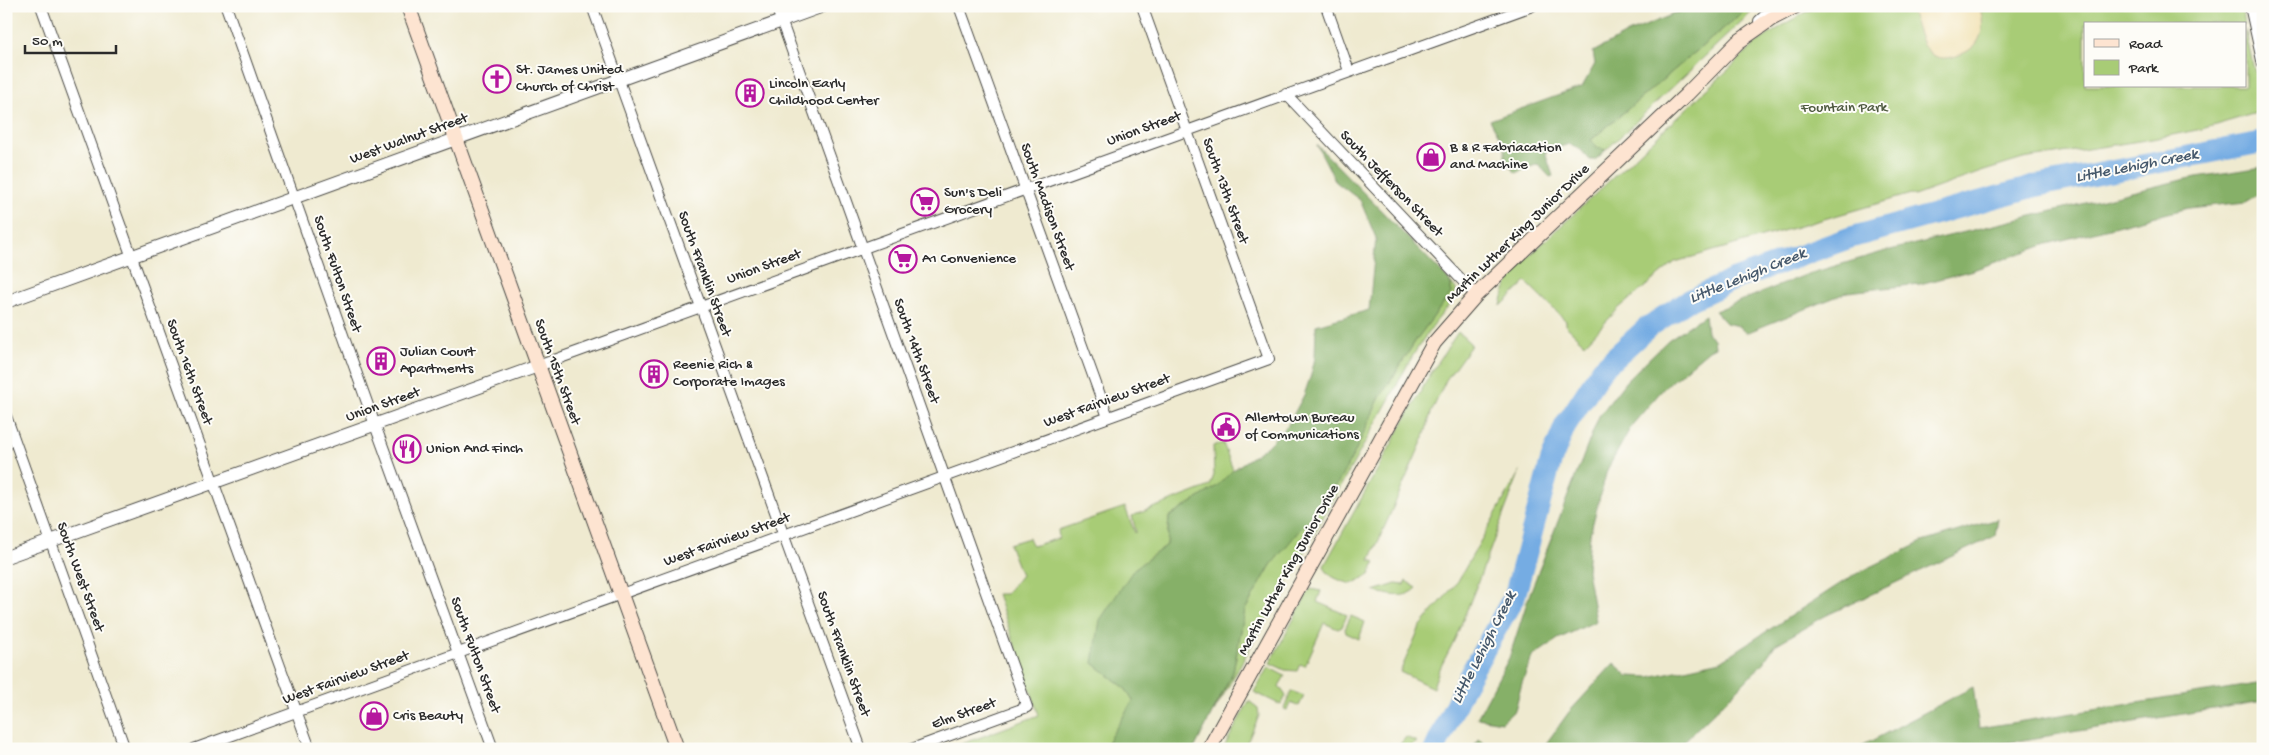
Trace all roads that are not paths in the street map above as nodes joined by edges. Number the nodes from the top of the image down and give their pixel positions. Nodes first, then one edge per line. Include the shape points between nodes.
1 (41, 6) edge
2 (226, 6) edge
3 (408, 6) edge
4 (592, 6) edge
5 (776, 6) edge
6 (823, 6) edge
7 (959, 6) edge
8 (1142, 6) edge
9 (1326, 6) edge
10 (1532, 6) edge
11 (1775, 6) edge
12 (1796, 6) edge
13 (2250, 6) edge
14 (1511, 10) edge
15 (781, 22) junction
16 (1738, 42) junction
17 (2263, 65) edge
18 (1349, 71) junction
19 (619, 80) junction
20 (1286, 94) junction
21 (1187, 130) junction
22 (456, 140) junction
23 (1025, 189) junction
24 (295, 198) junction
25 (863, 248) junction
26 (131, 257) junction
27 (1476, 295) junction
28 (6, 302) edge
29 (700, 307) junction
30 (1269, 359) joint
31 (538, 366) junction
32 (6, 416) edge
33 (1108, 417) junction
34 (375, 425) junction
35 (945, 476) junction
36 (213, 483) junction
37 (783, 535) junction
38 (51, 541) junction
39 (6, 557) edge
40 (621, 594) junction
41 (458, 653) junction
42 (1027, 707) joint
43 (296, 712) junction
44 (125, 749) edge
45 (194, 749) edge
46 (310, 749) edge
47 (493, 749) edge
48 (677, 749) edge
49 (861, 749) edge
50 (912, 749) edge
51 (1209, 749) edge

1 - 26 street, South 16th Street
2 - 24 street, South Fulton Street
3 - 22 main road, South 15th Street
4 - 19 street, South Franklin Street
5 - 15 street, South 14th Street
6 - 15 street, West Walnut Street
7 - 23 street, South Madison Street
8 - 21 street, South 13th Street
9 - 18 street
10 - 14 street, Union Street
11 - 16 street
12 - 16 main road, Martin Luther King Junior Drive
13 - 17 street
14 - 18 street, Union Street
15 - 19 street, West Walnut Street
15 - 25 street, South 14th Street
16 - 27 main road, Martin Luther King Junior Drive
18 - 20 street, Union Street
19 - 22 street, West Walnut Street
19 - 29 street, South Franklin Street
20 - 21 street, Union Street
20 - 27 street, South Jefferson Street
21 - 23 street, Union Street
21 - 30 street, South 13th Street
22 - 24 street, West Walnut Street
22 - 31 main road, South 15th Street
23 - 25 street, Union Street
23 - 33 street, South Madison Street
24 - 26 street, West Walnut Street
24 - 34 street, South Fulton Street
25 - 29 street, Union Street
25 - 35 street, South 14th Street
26 - 28 street, West Walnut Street
26 - 36 street, South 16th Street
27 - 51 main road, Martin Luther King Junior Drive via 1434,343 1420,366
29 - 31 street, Union Street
29 - 37 street, South Franklin Street
30 - 33 street, West Fairview Street
31 - 34 street, Union Street
31 - 40 main road, South 15th Street
32 - 38 street, South West Street
33 - 35 street, West Fairview Street
34 - 36 street, Union Street
34 - 41 street, South Fulton Street
35 - 37 street, West Fairview Street
35 - 42 street, South 14th Street
36 - 38 street, Union Street
36 - 43 street, South 16th Street
37 - 40 street, West Fairview Street
37 - 49 street, South Franklin Street
38 - 39 street, Union Street
38 - 44 street, South West Street
40 - 41 street, West Fairview Street
40 - 48 main road, South 15th Street
41 - 43 street, West Fairview Street
41 - 47 street, South Fulton Street
42 - 50 street, Elm Street
43 - 45 street, West Fairview Street
43 - 46 street, South 16th Street

